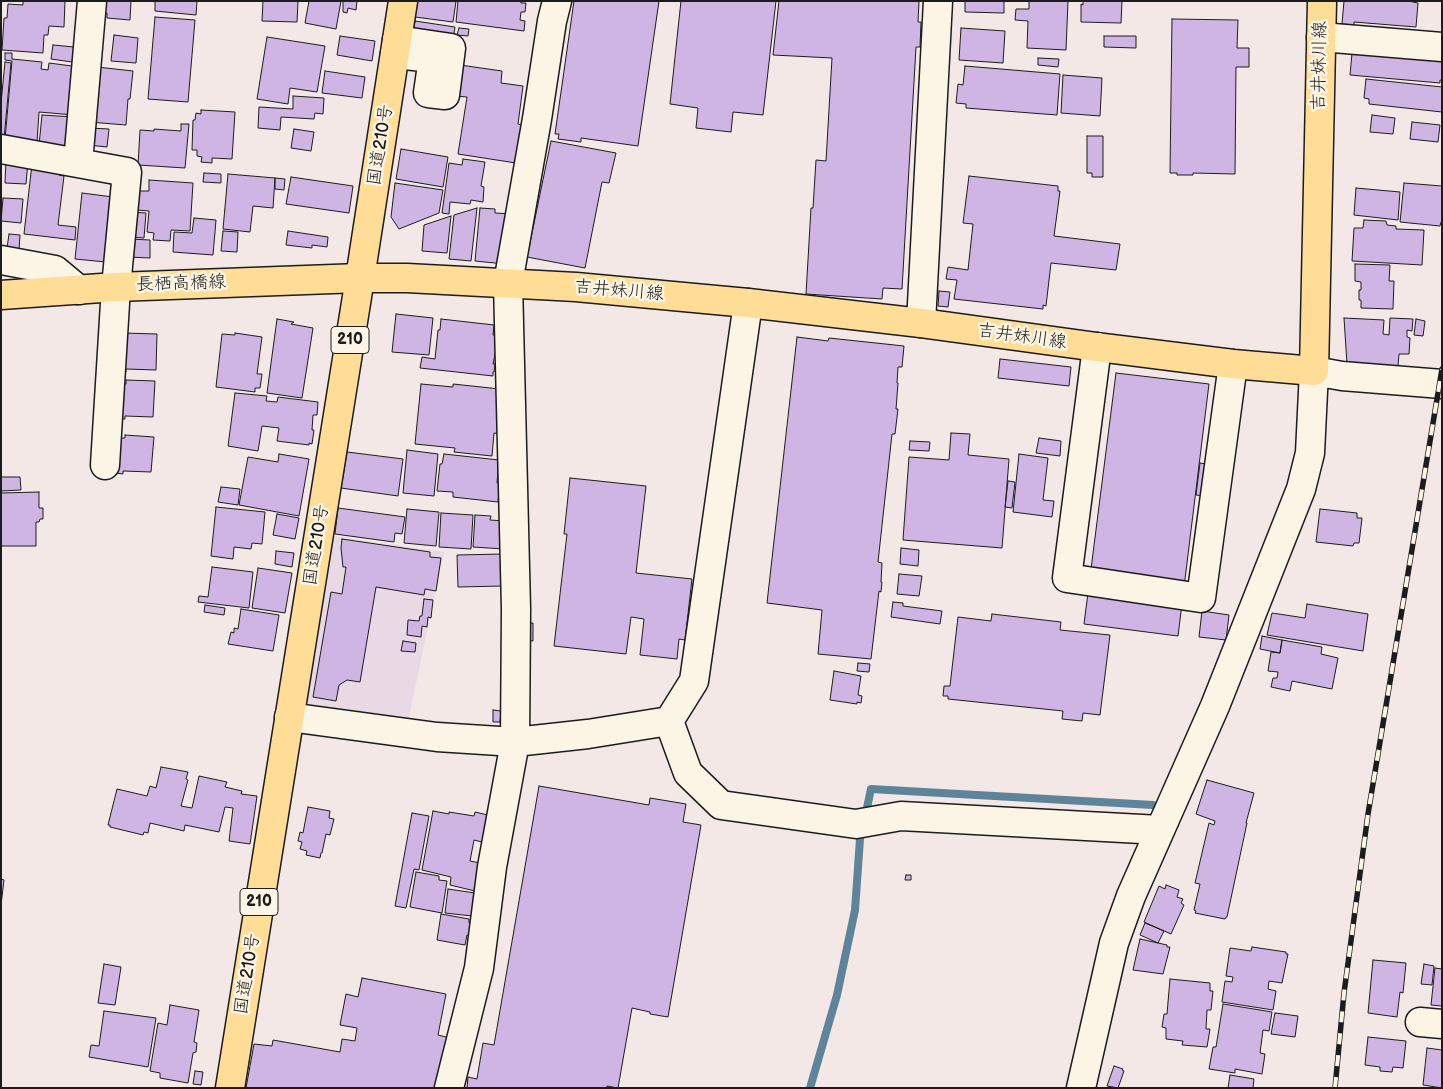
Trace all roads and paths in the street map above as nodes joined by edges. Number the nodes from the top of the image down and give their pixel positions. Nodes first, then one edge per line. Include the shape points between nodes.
1 (92, 1) edge
2 (403, 1) edge
3 (557, 1) edge
4 (938, 1) edge
5 (1322, 1) edge
6 (1321, 37) junction
7 (1442, 47) edge
8 (1, 149) edge
9 (78, 163) junction
10 (1, 260) edge
11 (360, 278) junction
12 (508, 283) junction
13 (116, 287) junction
14 (78, 290) junction
15 (1, 295) edge
16 (748, 303) junction
17 (921, 323) junction
18 (1097, 347) junction
19 (1233, 364) junction
20 (1314, 371) junction
21 (1442, 384) edge
22 (105, 465) dead end
23 (289, 717) junction
24 (669, 721) junction
25 (515, 742) junction
26 (1160, 830) junction
27 (230, 1088) edge
28 (449, 1088) edge
29 (1081, 1088) edge

1 - 9 street
2 - 11 main road, 国道210号 / 210
3 - 12 street
4 - 17 street
5 - 6 main road, 吉井妹川線
6 - 7 street
6 - 20 main road, 吉井妹川線
8 - 9 street
9 - 13 street via 127,172
10 - 14 street via 55,270
11 - 12 main road, 吉井妹川線
11 - 13 main road, 長栖高橋線
11 - 23 main road, 国道210号 / 210
12 - 16 main road, 吉井妹川線 via 576,286
12 - 25 street via 516,609
13 - 14 main road, 長栖高橋線
13 - 22 street
14 - 15 main road, 長栖高橋線
16 - 17 main road, 吉井妹川線
16 - 24 street via 694,682
17 - 18 main road, 吉井妹川線
18 - 19 main road, 吉井妹川線
18 - 19 street via 1067,578 1201,598
19 - 20 main road, 吉井妹川線
20 - 21 street
20 - 26 street via 1310,453 1301,490 1215,706
23 - 25 street via 437,737
23 - 27 main road, 国道210号 / 210
24 - 25 street
24 - 26 street via 688,773 721,805 856,824 901,816
25 - 28 street via 492,867 479,968
26 - 29 street via 1114,942

